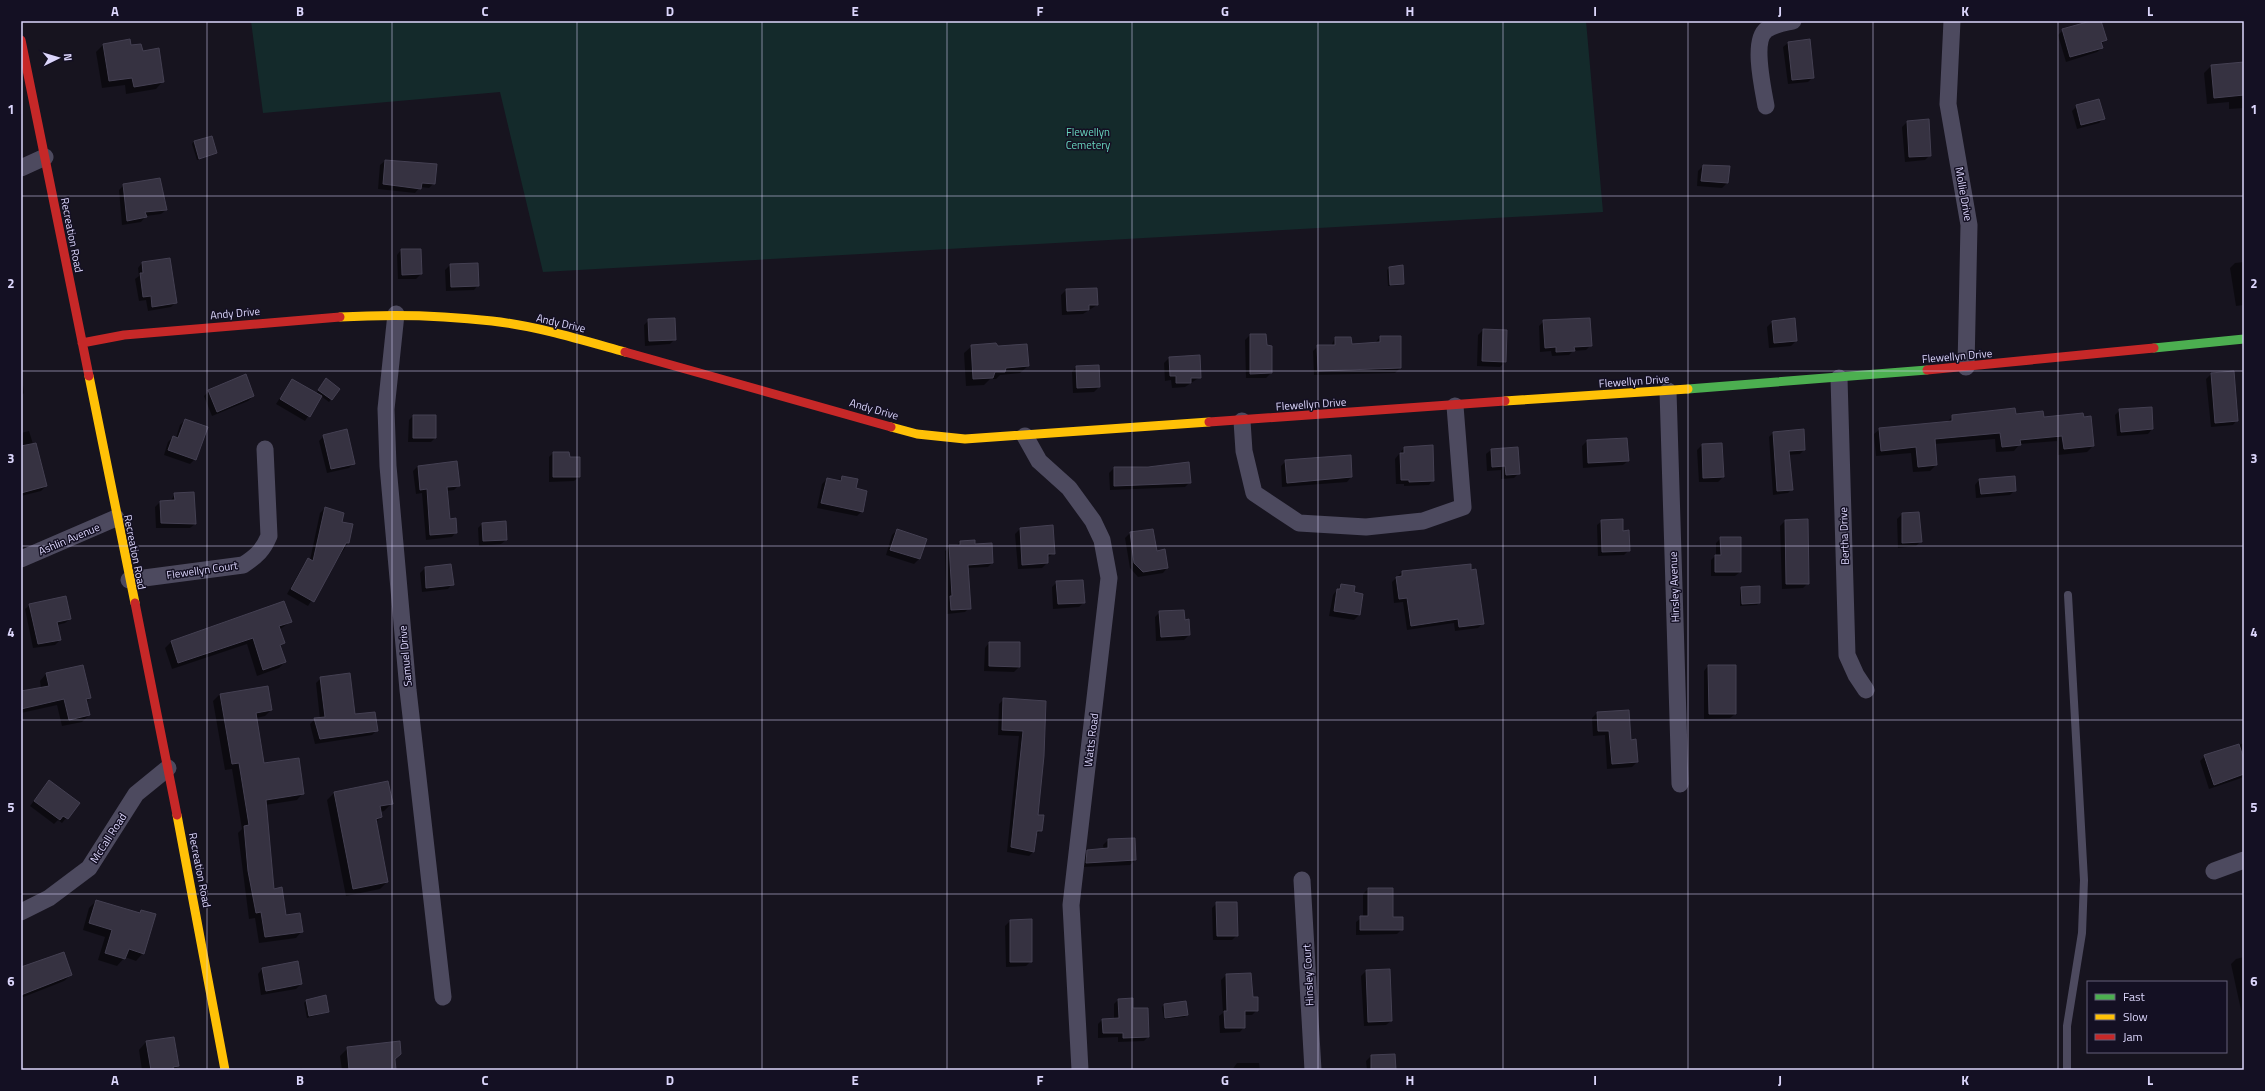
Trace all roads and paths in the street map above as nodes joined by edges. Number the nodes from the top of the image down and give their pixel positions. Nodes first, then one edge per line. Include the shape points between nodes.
1 (1793, 21) edge
2 (1952, 21) edge
3 (21, 40) edge
4 (1766, 106) dead end
5 (45, 157) junction
6 (21, 168) edge
7 (396, 314) junction
8 (2244, 339) edge
9 (82, 344) junction
10 (1966, 367) junction
11 (1838, 378) junction
12 (1668, 391) junction
13 (1455, 406) junction
14 (1242, 421) junction
15 (1025, 436) junction
16 (265, 449) dead end
17 (116, 518) junction
18 (21, 559) edge
19 (129, 580) junction
20 (2068, 594) dead end
21 (1866, 690) dead end
22 (168, 768) junction
23 (1680, 784) dead end
24 (2244, 860) edge
25 (2214, 870) dead end
26 (1302, 880) dead end
27 (21, 912) edge
28 (443, 997) dead end
29 (225, 1070) edge
30 (1080, 1070) edge
31 (1313, 1070) edge
32 (2067, 1070) edge

1 - 4 street via 1774,25 1765,31 1760,40 1761,78
2 - 10 street, Mollie Drive via 1948,104 1969,225
3 - 5 street, Recreation Road
5 - 6 street
5 - 9 street, Recreation Road
7 - 9 street, Andy Drive via 124,335
7 - 15 street, Andy Drive via 493,321 560,334 917,434 965,439
7 - 28 street, Samuel Drive via 386,409 388,466 408,690
8 - 10 street, Flewellyn Drive
9 - 17 street, Recreation Road
10 - 11 street, Flewellyn Drive
11 - 12 street, Flewellyn Drive
11 - 21 street, Bertha Drive via 1847,655
12 - 13 street, Flewellyn Drive
12 - 23 street, Hinsley Avenue
13 - 14 street, Flewellyn Drive
13 - 14 street via 1463,507 1423,521 1366,527 1299,523 1254,493 1244,451
14 - 15 street, Flewellyn Drive
15 - 30 street, Watts Road via 1039,461 1069,488 1093,521 1102,540 1109,578 1071,905
16 - 19 street, Flewellyn Court via 269,536 258,556 243,565
17 - 18 street, Ashlin Avenue
17 - 19 street, Recreation Road
19 - 22 street, Recreation Road
20 - 32 lane via 2084,880 2082,933 2067,1026
22 - 27 street, McCall Road via 136,794 88,868 50,898
22 - 29 street, Recreation Road
24 - 25 street
26 - 31 street, Hinsley Court

